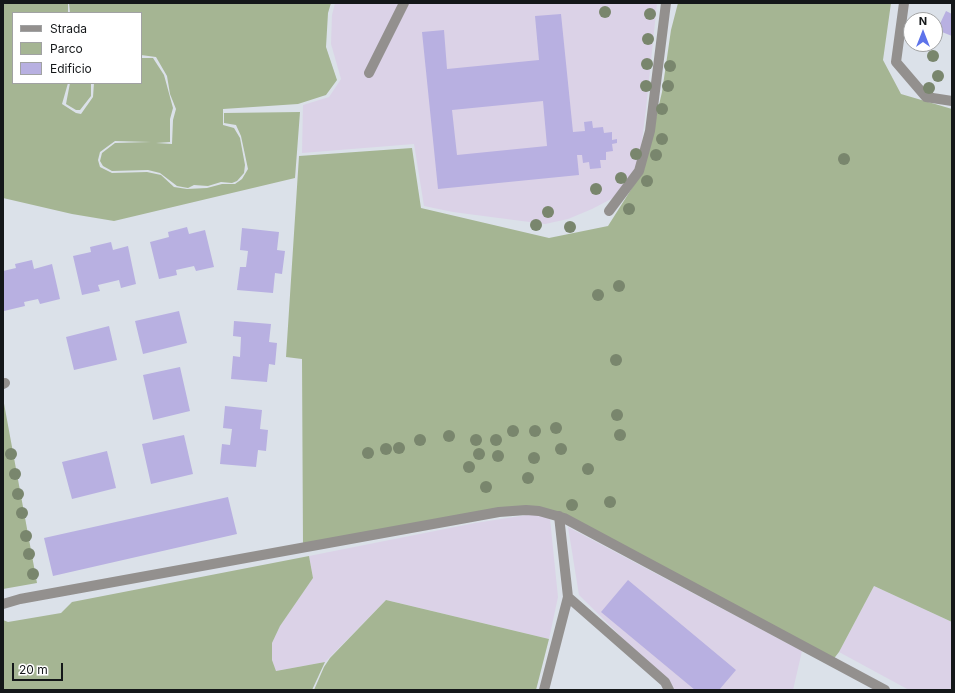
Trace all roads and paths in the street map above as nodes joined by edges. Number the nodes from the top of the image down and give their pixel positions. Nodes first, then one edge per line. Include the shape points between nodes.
1 (404, 3) edge
2 (666, 3) edge
3 (904, 3) edge
4 (369, 73) dead end
5 (952, 101) edge
6 (609, 211) dead end
7 (559, 516) junction
8 (568, 597) junction
9 (3, 604) edge
10 (544, 690) edge
11 (669, 690) edge
12 (885, 690) edge

1 - 4 lane
2 - 6 lane via 650,130 639,171
3 - 5 lane via 896,62 926,97
7 - 8 lane
7 - 9 lane via 526,510 499,512 20,598
7 - 12 lane
8 - 10 lane
8 - 11 lane via 665,682

